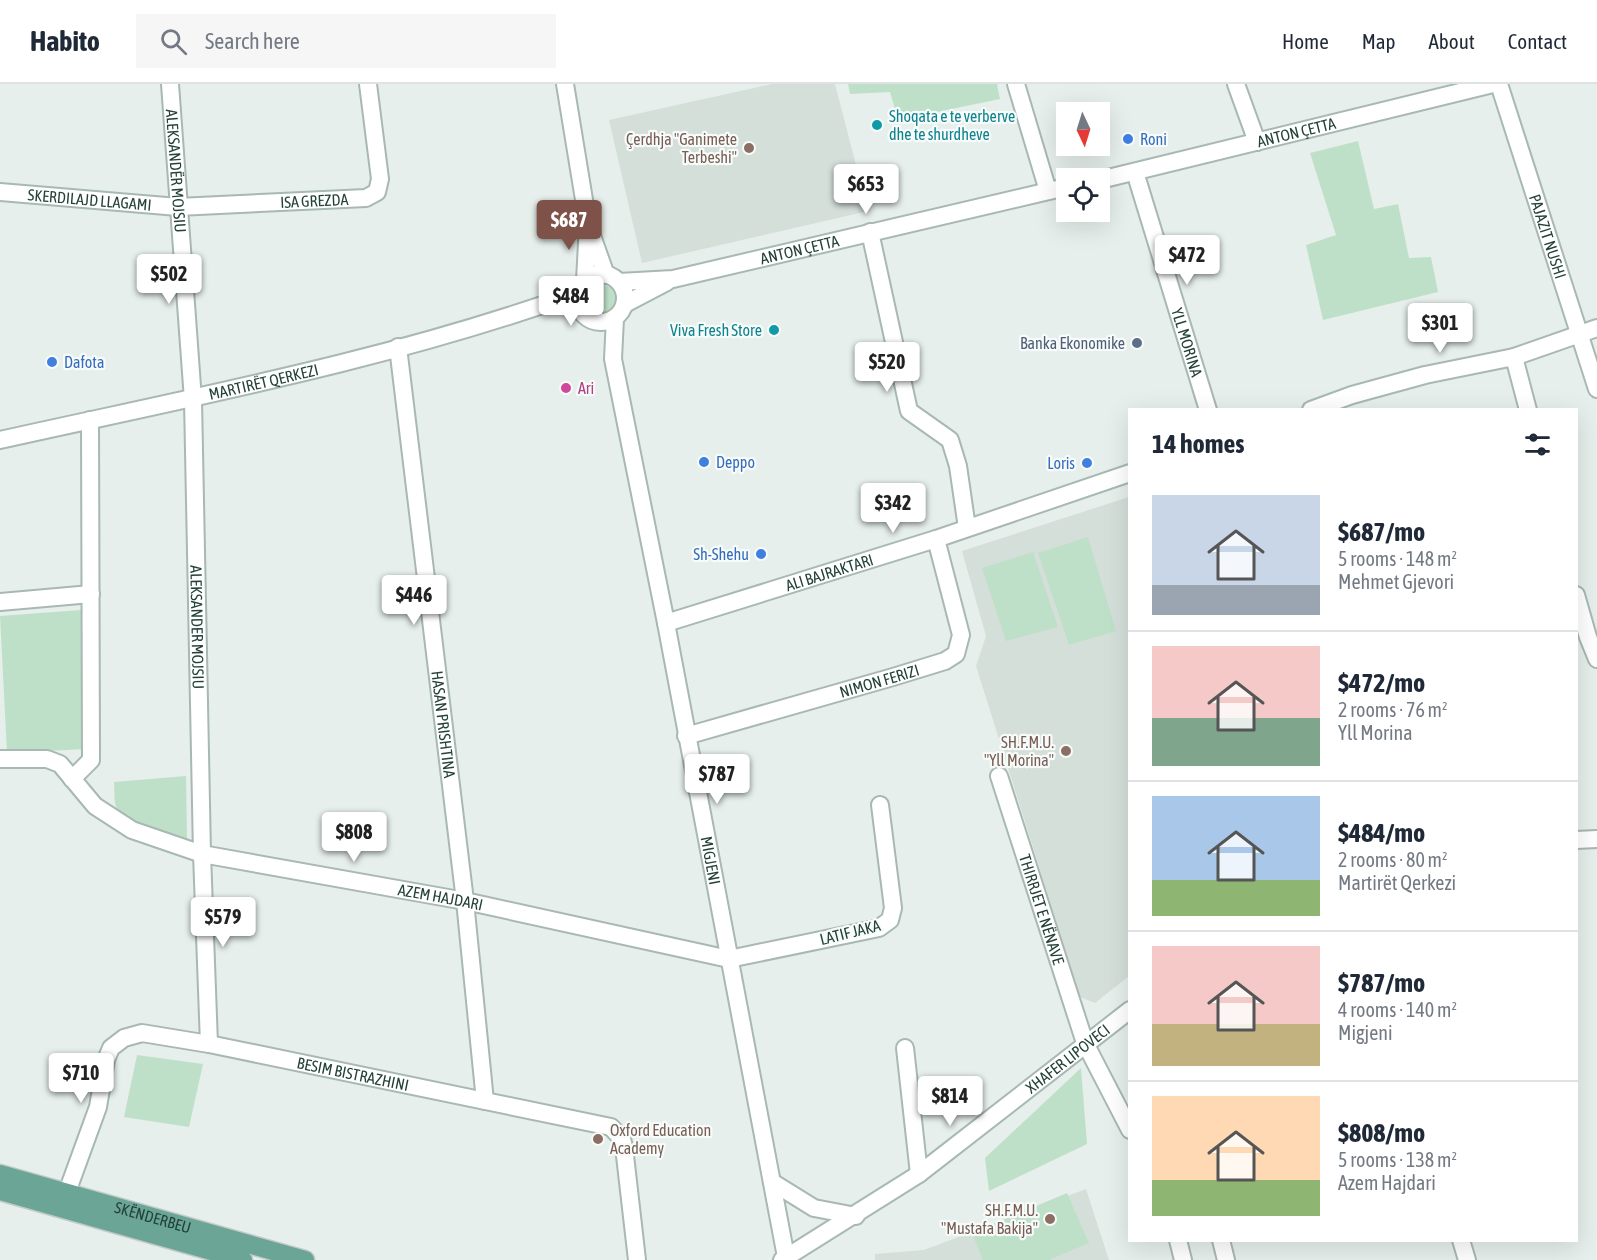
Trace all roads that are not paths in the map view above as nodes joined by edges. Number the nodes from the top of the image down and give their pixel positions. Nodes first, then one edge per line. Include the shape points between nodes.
1 (170, 84) edge
2 (368, 84) edge
3 (565, 84) edge
4 (1016, 84) edge
5 (1236, 84) edge
6 (1493, 84) edge
7 (1499, 84) edge
8 (1257, 142) junction
9 (1135, 172) junction
10 (1110, 178) edge
11 (1056, 189) edge
12 (1048, 191) junction
13 (0, 192) edge
14 (178, 207) junction
15 (588, 224) junction
16 (870, 232) junction
17 (612, 278) junction
18 (673, 279) junction
19 (583, 301) junction
20 (620, 311) junction
21 (1589, 331) edge
22 (398, 347) junction
23 (1514, 357) junction
24 (613, 359) junction
25 (1597, 388) edge
26 (193, 400) junction
27 (1207, 408) edge
28 (1316, 408) edge
29 (1527, 408) edge
30 (90, 420) junction
31 (0, 440) edge
32 (1128, 474) edge
33 (967, 528) junction
34 (936, 538) junction
35 (91, 594) junction
36 (0, 602) edge
37 (1578, 609) edge
38 (666, 623) junction
39 (1582, 637) edge
40 (1597, 659) edge
41 (686, 736) junction
42 (0, 759) edge
43 (999, 776) dead end
44 (72, 779) junction
45 (880, 805) dead end
46 (1597, 839) edge
47 (1578, 840) edge
48 (202, 854) junction
49 (465, 901) junction
50 (729, 959) junction
51 (1128, 1011) edge
52 (1085, 1043) junction
53 (209, 1044) junction
54 (905, 1048) dead end
55 (485, 1101) junction
56 (1128, 1127) edge
57 (0, 1174) edge
58 (919, 1174) junction
59 (772, 1182) junction
60 (0, 1191) edge
61 (63, 1201) junction
62 (856, 1216) junction
63 (1178, 1242) edge
64 (1222, 1242) edge
65 (1462, 1242) edge
66 (784, 1259) edge
67 (243, 1260) edge
68 (305, 1260) edge
69 (637, 1260) edge
70 (1183, 1260) edge
71 (1226, 1260) edge
72 (1467, 1260) edge

1 - 14 street, ALEKSANDËR MOJSIU
2 - 14 street, ISA GREZDA via 380,179 377,192 366,198
3 - 15 street
4 - 12 street
5 - 8 street
6 - 8 street, ANTON ÇETTA
7 - 21 street, PAJAZIT NUSHI
8 - 9 street, ANTON ÇETTA
9 - 10 street, ANTON ÇETTA
9 - 27 street, YLL MORINA
11 - 12 street, ANTON ÇETTA
12 - 16 street, ANTON ÇETTA
13 - 14 street, SKERDILAJD LLAGAMI
14 - 26 street, ALEKSANDËR MOJSIU
15 - 17 street
15 - 19 street
16 - 18 street, ANTON ÇETTA
16 - 33 street via 909,411 950,440
17 - 18 street, ANTON ÇETTA
17 - 19 street via 598,274
17 - 20 street via 623,288
18 - 20 street, ANTON ÇETTA
19 - 20 street via 600,323
19 - 22 street, MARTIRËT QERKEZI via 526,312
19 - 24 street, MIGJENI
20 - 24 street, MIGJENI
21 - 23 street
21 - 25 street, PAJAZIT NUSHI
22 - 26 street, MARTIRËT QERKEZI
22 - 49 street, HASAN PRISHTINA
23 - 28 street via 1425,375
23 - 29 street
24 - 38 street, MIGJENI
26 - 30 street, MARTIRËT QERKEZI
26 - 48 street, ALEKSANDER MOJSIU
30 - 31 street, MARTIRËT QERKEZI
30 - 35 street
32 - 33 street, ALI BAJRAKTARI
33 - 34 street, ALI BAJRAKTARI
34 - 38 street, ALI BAJRAKTARI
34 - 41 street, NIMON FERIZI via 961,635 956,654 893,677
35 - 36 street
35 - 44 street via 92,760
37 - 39 street
38 - 41 street, MIGJENI
39 - 40 street
41 - 50 street, MIGJENI
42 - 44 street, AZEM HAJDARI via 47,759 60,764
43 - 52 street, THIRRJET E NËNAVE
44 - 48 street, AZEM HAJDARI via 95,806 132,830
45 - 50 street, LATIF JAKA via 893,908 890,920 879,928
46 - 47 street
48 - 49 street, AZEM HAJDARI
48 - 53 street, ALEKSANDER MOJSIU
49 - 50 street, AZEM HAJDARI
49 - 55 street, HASAN PRISHTINA
50 - 59 street, MIGJENI
51 - 52 street, XHAFER LIPOVECI
52 - 56 street, THIRRJET E NËNAVE
52 - 58 street, XHAFER LIPOVECI
53 - 55 street, BESIM BISTRAZHINI
53 - 61 street, BESIM BISTRAZHINI via 142,1033 124,1038 111,1048 98,1107
54 - 58 street
55 - 69 street, BESIM BISTRAZHINI via 603,1124 617,1132 624,1147
57 - 61 main road, SKËNDERBEU
58 - 62 street, XHAFER LIPOVECI
59 - 62 street via 814,1208
59 - 66 street, MIGJENI
60 - 61 main road, SKËNDERBEU
61 - 67 main road, SKËNDERBEU
61 - 68 main road, SKËNDERBEU
62 - 66 street, XHAFER LIPOVECI
63 - 70 street
64 - 71 street
65 - 72 street

